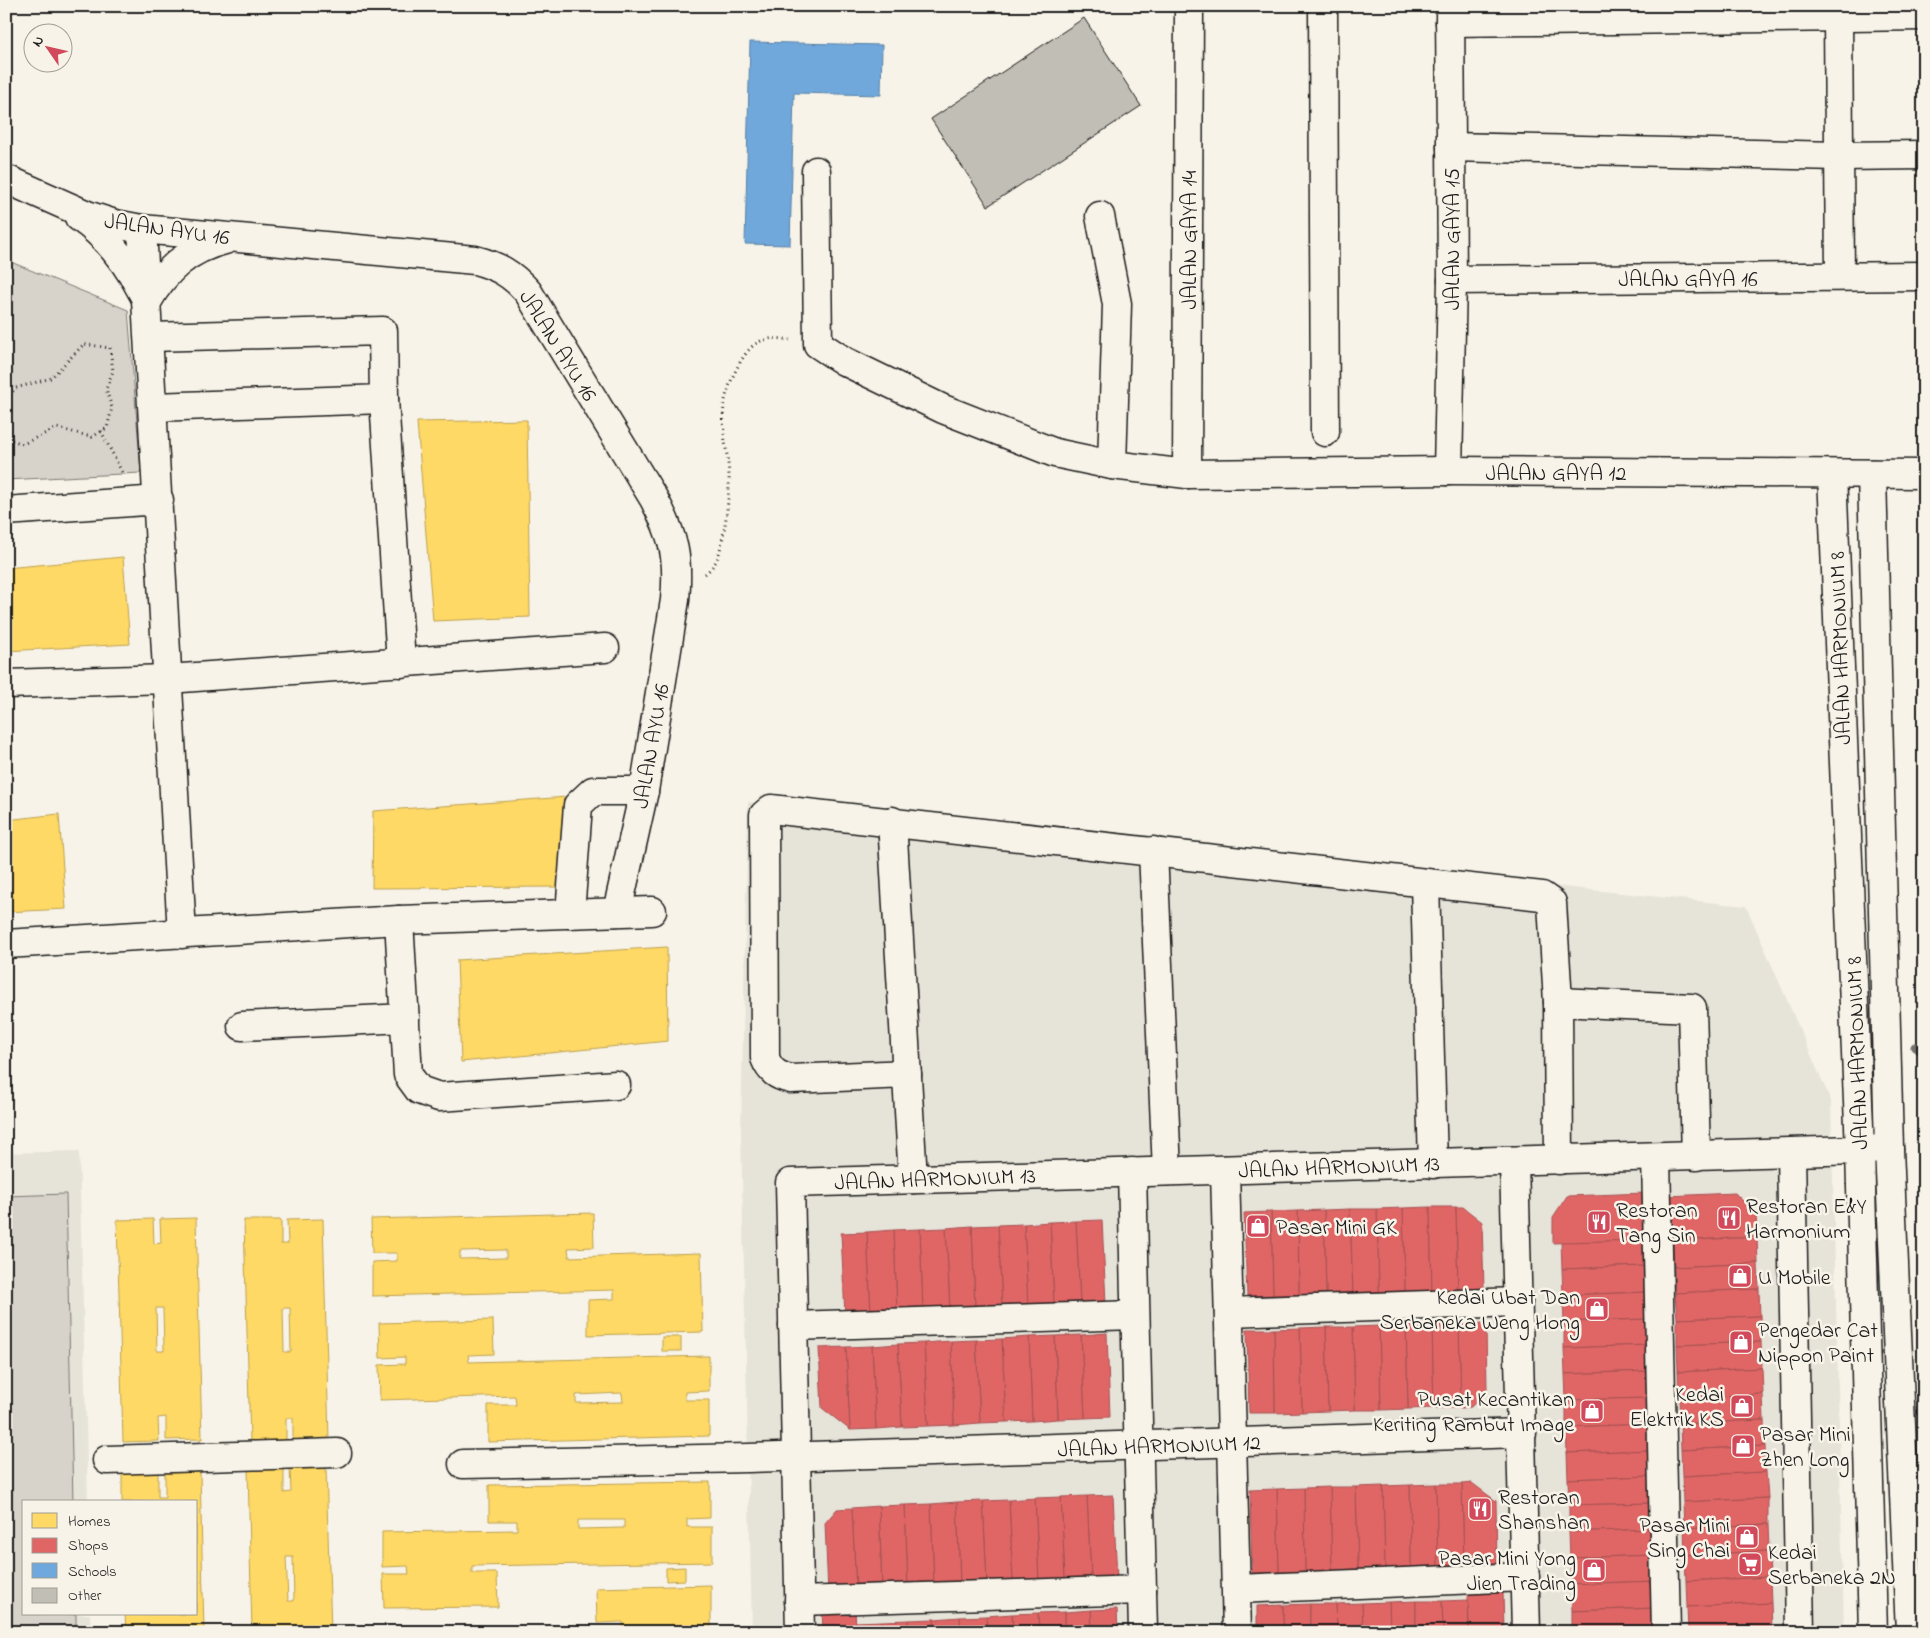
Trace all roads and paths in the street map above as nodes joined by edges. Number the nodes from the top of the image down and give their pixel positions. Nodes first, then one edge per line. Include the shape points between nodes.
1 (1189, 6) edge
2 (1323, 6) edge
3 (1450, 14) edge
4 (1924, 16) edge
5 (1838, 18) junction
6 (1452, 147) junction
7 (1924, 155) edge
8 (1839, 156) junction
9 (816, 171) dead end
10 (6, 179) edge
11 (64, 206) junction
12 (1100, 216) dead end
13 (142, 229) junction
14 (233, 238) junction
15 (1840, 276) junction
16 (1924, 276) edge
17 (1452, 280) junction
18 (147, 302) junction
19 (150, 337) junction
20 (818, 344) junction
21 (6, 399) edge
22 (384, 399) junction
23 (153, 407) junction
24 (101, 431) junction
25 (1325, 432) dead end
26 (6, 438) edge
27 (1112, 465) junction
28 (1448, 471) junction
29 (124, 474) dead end
30 (1188, 474) junction
31 (1832, 474) junction
32 (1872, 474) junction
33 (1924, 474) edge
34 (159, 500) junction
35 (6, 510) edge
36 (676, 583) junction
37 (605, 648) dead end
38 (401, 663) junction
39 (168, 679) junction
40 (6, 684) edge
41 (644, 790) junction
42 (892, 821) junction
43 (1153, 850) junction
44 (1425, 883) junction
45 (652, 911) dead end
46 (617, 912) junction
47 (570, 914) junction
48 (399, 920) junction
49 (182, 934) junction
50 (6, 944) edge
51 (1558, 1002) junction
52 (405, 1018) junction
53 (242, 1026) dead end
54 (907, 1074) junction
55 (616, 1085) dead end
56 (1889, 1149) junction
57 (1860, 1150) junction
58 (1791, 1153) junction
59 (1696, 1156) junction
60 (1656, 1157) junction
61 (1559, 1160) junction
62 (1514, 1161) junction
63 (1433, 1164) junction
64 (1226, 1170) junction
65 (1167, 1171) junction
66 (1132, 1172) junction
67 (913, 1179) junction
68 (1518, 1302) junction
69 (1229, 1312) junction
70 (1135, 1315) junction
71 (793, 1326) junction
72 (1522, 1433) junction
73 (1233, 1443) junction
74 (1139, 1446) junction
75 (336, 1452) dead end
76 (796, 1457) junction
77 (106, 1460) dead end
78 (463, 1464) dead end
79 (1525, 1577) junction
80 (1236, 1589) junction
81 (1142, 1590) junction
82 (799, 1601) junction
83 (800, 1632) edge
84 (1143, 1632) edge
85 (1237, 1632) edge
86 (1526, 1632) edge
87 (1666, 1632) edge
88 (1800, 1632) edge
89 (1873, 1632) edge
90 (1910, 1632) edge

1 - 30 street, JALAN GAYA 14
2 - 25 street
3 - 5 street
3 - 6 street, JALAN GAYA 15
4 - 5 street
5 - 8 street
6 - 8 street
6 - 17 street, JALAN GAYA 15
7 - 8 street
8 - 15 street
9 - 20 street
10 - 11 street, JALAN AYU 16
11 - 13 street, JALAN AYU 16 via 102,220
11 - 18 street via 121,257
12 - 27 street via 1118,304
13 - 14 street, JALAN AYU 16
13 - 18 street
14 - 18 street via 191,252 158,282
14 - 36 street, JALAN AYU 16 via 475,260 498,266 514,277 528,292 668,526 674,546
15 - 16 street, JALAN GAYA 16
15 - 17 street, JALAN GAYA 16
17 - 28 street, JALAN GAYA 15
18 - 19 street
19 - 22 street via 383,330
19 - 23 street
20 - 27 street, JALAN GAYA 12 via 844,361 943,409 1055,453
20 - 36 path via 775,337 756,343 741,360 724,406 729,477 717,559 708,573
21 - 24 path via 16,388 51,378 84,344 110,348 113,372 106,389 112,408 107,428
22 - 23 street
22 - 38 street
23 - 34 street
24 - 26 path via 92,436 57,428 22,444
24 - 29 path
27 - 30 street, JALAN GAYA 12
28 - 30 street, JALAN GAYA 12
28 - 31 street, JALAN GAYA 12
31 - 32 street, JALAN GAYA 12
31 - 57 street, JALAN HARMONIUM 8
32 - 33 street, JALAN GAYA 12
32 - 56 street, JALAN HARMONIUM 8
34 - 35 street
34 - 39 street
36 - 41 street, JALAN AYU 16
37 - 38 street
38 - 39 street
39 - 40 street
39 - 49 street
41 - 46 street, JALAN AYU 16
41 - 47 street via 593,791 578,805
42 - 43 street
42 - 54 street
42 - 54 street via 771,809 764,814 765,1058 770,1069 791,1079
43 - 44 street
43 - 65 street
44 - 51 street via 1548,898 1552,903
44 - 63 street
45 - 46 street
46 - 47 street
47 - 48 street
48 - 49 street
48 - 52 street
49 - 50 street
51 - 59 street via 1692,1008
51 - 61 street
52 - 53 street
52 - 55 street via 408,1074 418,1090 428,1095 439,1097
54 - 67 street
56 - 57 street, JALAN HARMONIUM 13
56 - 90 street, JALAN HARMONIUM 8
57 - 58 street, JALAN HARMONIUM 13
57 - 89 street, JALAN HARMONIUM 8
58 - 59 street, JALAN HARMONIUM 13
58 - 88 street
59 - 60 street, JALAN HARMONIUM 13
60 - 61 street, JALAN HARMONIUM 13
60 - 87 street
61 - 62 street, JALAN HARMONIUM 13
62 - 63 street, JALAN HARMONIUM 13
62 - 68 street
63 - 64 street, JALAN HARMONIUM 13
64 - 65 street, JALAN HARMONIUM 13
64 - 69 street
65 - 66 street, JALAN HARMONIUM 13
66 - 67 street, JALAN HARMONIUM 13
66 - 70 street
67 - 71 street, JALAN HARMONIUM 13 via 790,1183
68 - 69 street
68 - 72 street
69 - 73 street
70 - 71 street
70 - 74 street
71 - 76 street
72 - 73 street, JALAN HARMONIUM 12
72 - 79 street
73 - 74 street, JALAN HARMONIUM 12
73 - 80 street
74 - 76 street, JALAN HARMONIUM 12
74 - 81 street
75 - 77 street
76 - 78 street, JALAN HARMONIUM 12
76 - 82 street
79 - 80 street
79 - 86 street
80 - 85 street
81 - 82 street
81 - 84 street
82 - 83 street

